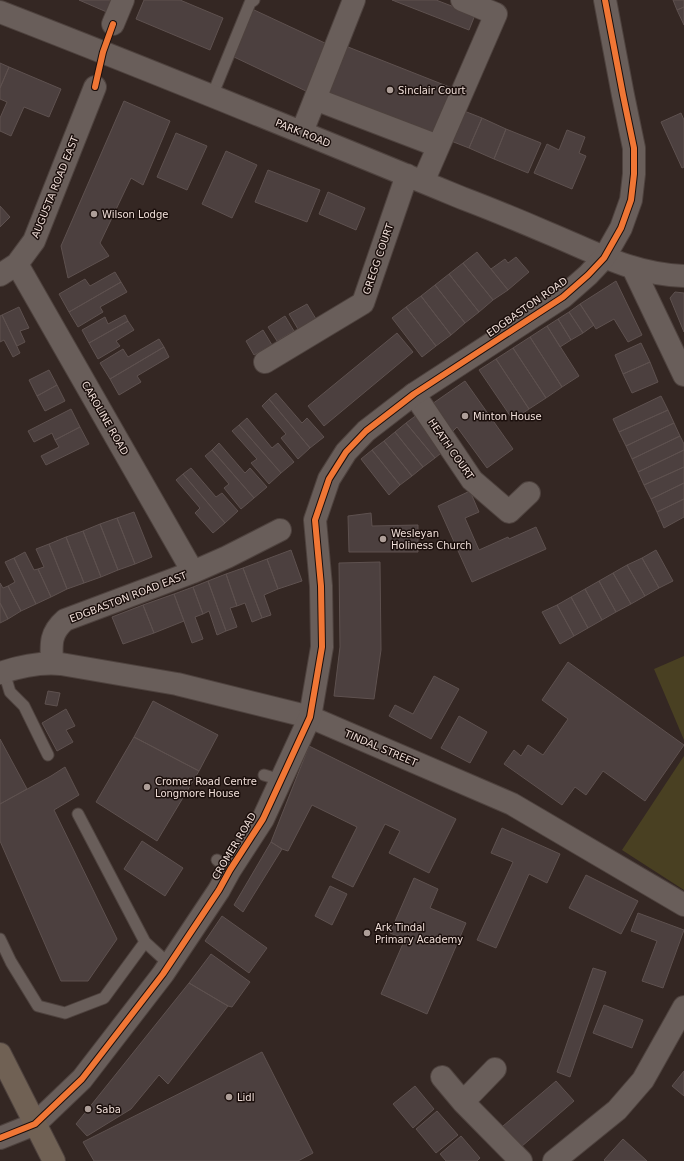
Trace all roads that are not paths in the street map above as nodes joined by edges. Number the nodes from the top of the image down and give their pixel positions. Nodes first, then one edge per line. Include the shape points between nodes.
1 (123, 0) edge
2 (254, 0) edge
3 (354, 0) edge
4 (462, 0) edge
5 (605, 0) edge
6 (0, 12) edge
7 (113, 24) dead end
8 (95, 87) dead end
9 (212, 96) junction
10 (315, 99) junction
11 (302, 132) junction
12 (438, 146) junction
13 (415, 178) junction
14 (604, 258) junction
15 (632, 268) junction
16 (9, 270) edge
17 (684, 276) edge
18 (265, 362) dead end
19 (684, 374) edge
20 (414, 394) junction
21 (529, 493) dead end
22 (316, 525) joint
23 (280, 530) dead end
24 (193, 572) junction
25 (52, 663) junction
26 (2, 673) edge
27 (310, 717) junction
28 (48, 755) dead end
29 (78, 814) dead end
30 (684, 905) edge
31 (0, 939) edge
32 (145, 942) junction
33 (169, 964) junction
34 (683, 1011) edge
35 (0, 1054) edge
36 (496, 1069) dead end
37 (442, 1077) dead end
38 (463, 1102) junction
39 (35, 1124) junction
40 (0, 1138) edge
41 (54, 1161) edge
42 (521, 1161) edge
43 (554, 1161) edge

1 - 7 street
2 - 9 lane via 250,3
3 - 10 street
4 - 12 street, GREGG COURT via 496,14
5 - 14 street, EDGBASTON ROAD via 634,148 634,174 631,200 621,228
6 - 9 street, PARK ROAD
8 - 16 street, AUGUSTA ROAD EAST via 34,241
9 - 11 street, PARK ROAD
10 - 11 street
10 - 12 street
11 - 13 street, PARK ROAD
12 - 13 street, GREGG COURT
13 - 14 street, PARK ROAD
13 - 18 street, GREGG COURT via 363,303
14 - 15 street, PARK ROAD
14 - 20 street, EDGBASTON ROAD via 563,297
15 - 17 street, PARK ROAD
15 - 19 street
16 - 24 street, CAROLINE ROAD
20 - 21 street, HEATH COURT via 472,480 492,498 509,512
20 - 22 street, EDGBASTON ROAD via 366,431 346,452 329,479 315,520
22 - 27 street, CROMER ROAD via 322,647
23 - 24 street, EDGBASTON ROAD EAST
24 - 25 street, EDGBASTON ROAD EAST via 65,620 56,628 51,643
25 - 26 street
25 - 27 street, TINDAL STREET via 177,684
26 - 28 lane via 10,692 24,706
27 - 30 street, TINDAL STREET via 512,804
27 - 33 street, CROMER ROAD via 272,777 263,819 223,865 220,890
29 - 32 lane
31 - 32 lane via 38,1006 65,1013 104,998
32 - 33 lane
33 - 39 street, CROMER ROAD via 82,1079
34 - 43 street via 643,1080 616,1110
35 - 39 highway
36 - 38 street
37 - 38 street
38 - 42 street
39 - 40 street
39 - 41 highway

